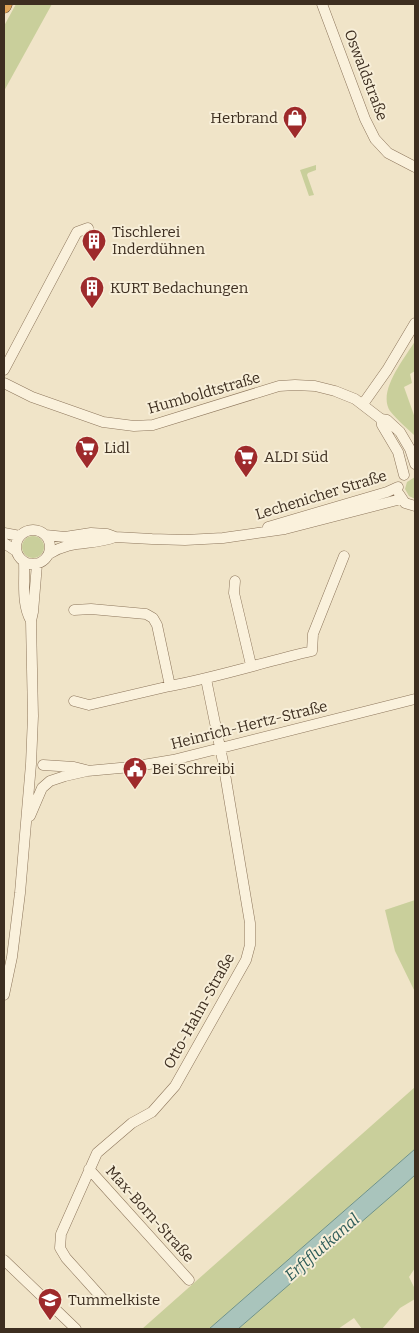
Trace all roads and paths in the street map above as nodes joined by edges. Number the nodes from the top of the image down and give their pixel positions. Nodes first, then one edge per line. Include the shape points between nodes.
1 (322, 4) edge
2 (415, 167) edge
3 (88, 228) dead end
4 (415, 323) edge
5 (4, 370) edge
6 (4, 383) edge
7 (363, 404) junction
8 (381, 418) junction
9 (415, 464) edge
10 (415, 471) edge
11 (404, 475) junction
12 (398, 487) junction
13 (401, 499) junction
14 (415, 508) edge
15 (253, 532) junction
16 (4, 533) edge
17 (46, 535) junction
18 (20, 536) junction
19 (115, 537) junction
20 (4, 543) edge
21 (16, 551) junction
22 (49, 554) junction
23 (344, 556) dead end
24 (24, 562) junction
25 (37, 564) junction
26 (235, 581) dead end
27 (74, 610) dead end
28 (31, 621) junction
29 (251, 665) junction
30 (206, 679) junction
31 (170, 686) junction
32 (415, 699) edge
33 (74, 701) dead end
34 (221, 749) junction
35 (43, 765) dead end
36 (87, 771) junction
37 (26, 824) junction
38 (4, 995) edge
39 (152, 1112) joint
40 (89, 1169) junction
41 (4, 1260) edge
42 (189, 1280) dead end
43 (102, 1298) dead end
44 (76, 1329) edge

1 - 2 street, Oswaldstraße via 364,119 375,139 388,153
3 - 5 street via 77,232
4 - 7 street
6 - 7 street, Humboldtstraße via 32,397 117,425 153,425 279,386 315,386
7 - 8 street, Humboldtstraße
8 - 9 street, Humboldtstraße via 403,435
8 - 11 street, Humboldtstraße via 398,452
10 - 11 street
11 - 12 street
12 - 13 street
12 - 15 street, Lechenicher Straße
13 - 14 street
13 - 15 street, Lechenicher Straße via 285,529
15 - 19 street, Lechenicher Straße via 223,538 184,540
16 - 18 street
17 - 18 street via 33,530
17 - 19 street, Lechenicher Straße via 65,537 92,533
17 - 22 street via 50,544
18 - 21 street
19 - 22 street, Lechenicher Straße via 65,546
20 - 21 street
21 - 24 street
22 - 25 street
23 - 29 street via 313,634 312,650
24 - 25 street
24 - 28 street via 24,601
25 - 28 street
26 - 29 street via 234,593
27 - 31 street via 146,614 153,618
28 - 37 street via 32,716
29 - 30 street
30 - 31 street
30 - 34 street, Otto-Hahn-Straße
31 - 33 street via 89,705
32 - 34 street, Heinrich-Hertz-Straße
34 - 36 street, Heinrich-Hertz-Straße via 131,767
34 - 39 street, Otto-Hahn-Straße via 250,923 250,945 246,960 175,1086
35 - 36 street, Heinrich-Hertz-Straße
36 - 37 street, Heinrich-Hertz-Straße via 50,781 42,788
37 - 38 street via 12,957
39 - 40 street, Max-Born-Straße via 132,1123 97,1153
40 - 42 street, Max-Born-Straße
40 - 43 street, Max-Born-Straße via 61,1234 60,1248
41 - 44 street

